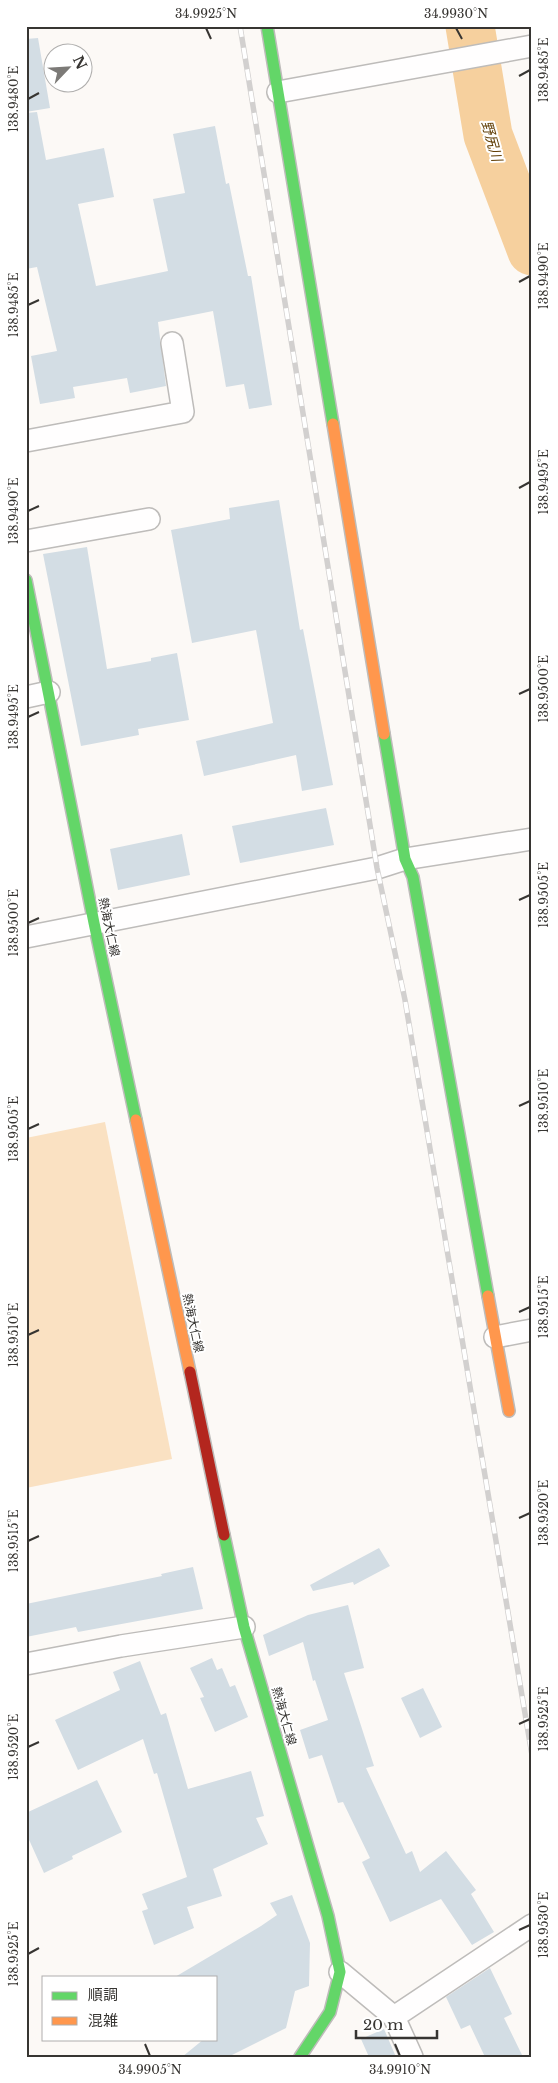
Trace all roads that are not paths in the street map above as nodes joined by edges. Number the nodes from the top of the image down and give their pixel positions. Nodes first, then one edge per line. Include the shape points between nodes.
1 (267, 26) edge
2 (532, 46) edge
3 (278, 92) junction
4 (172, 343) dead end
5 (26, 441) edge
6 (149, 519) dead end
7 (26, 541) edge
8 (26, 580) edge
9 (28, 601) edge
10 (48, 692) junction
11 (26, 697) edge
12 (532, 839) edge
13 (404, 859) junction
14 (94, 923) junction
15 (26, 937) edge
16 (532, 1330) edge
17 (495, 1337) junction
18 (508, 1411) dead end
19 (244, 1627) junction
20 (26, 1664) edge
21 (532, 1925) edge
22 (340, 1972) junction
23 (394, 2017) junction
24 (300, 2057) edge
25 (412, 2057) edge

1 - 3 main road
2 - 3 street
3 - 13 main road
4 - 5 street via 183,412
6 - 7 street
8 - 9 main road, 熱海大仁線
9 - 10 main road, 熱海大仁線
10 - 11 street
10 - 14 main road, 熱海大仁線
12 - 13 street
13 - 14 street via 377,868
13 - 17 main road via 413,877
14 - 15 street
14 - 19 main road, 熱海大仁線
16 - 17 street
17 - 18 main road
19 - 20 street
19 - 22 main road, 熱海大仁線 via 328,1916
21 - 23 street
22 - 23 street
22 - 24 main road, 熱海大仁線 via 330,2012
23 - 25 street

